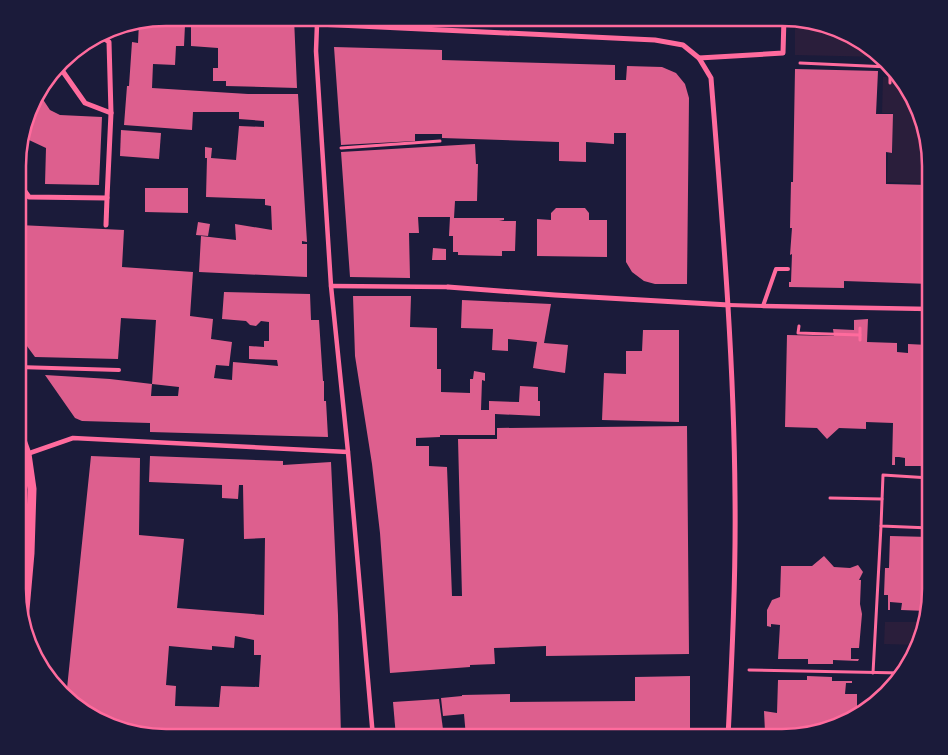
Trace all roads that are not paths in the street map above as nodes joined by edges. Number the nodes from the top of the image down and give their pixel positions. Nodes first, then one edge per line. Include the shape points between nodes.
1 (317, 27) edge
2 (380, 27) edge
3 (784, 27) edge
4 (106, 40) edge
5 (699, 58) junction
6 (63, 72) edge
7 (111, 113) junction
8 (26, 193) edge
9 (107, 198) junction
10 (106, 225) dead end
11 (788, 269) dead end
12 (331, 286) junction
13 (448, 287) joint
14 (728, 305) junction
15 (763, 306) junction
16 (922, 309) edge
17 (26, 367) edge
18 (119, 370) dead end
19 (348, 452) junction
20 (27, 454) joint
21 (27, 587) edge
22 (372, 728) edge
23 (728, 729) edge

1 - 12 street
2 - 5 street via 655,40 683,45
3 - 5 street via 783,54
4 - 7 street
5 - 14 street via 711,78
6 - 7 street via 84,103
7 - 9 street
8 - 9 street via 29,197
9 - 10 street
11 - 15 lane via 776,269
12 - 13 street
12 - 19 street
13 - 14 street
14 - 15 lane
14 - 23 street via 735,496
15 - 16 street
17 - 18 lane
19 - 20 street via 73,438
19 - 22 street
20 - 21 street via 32,489

